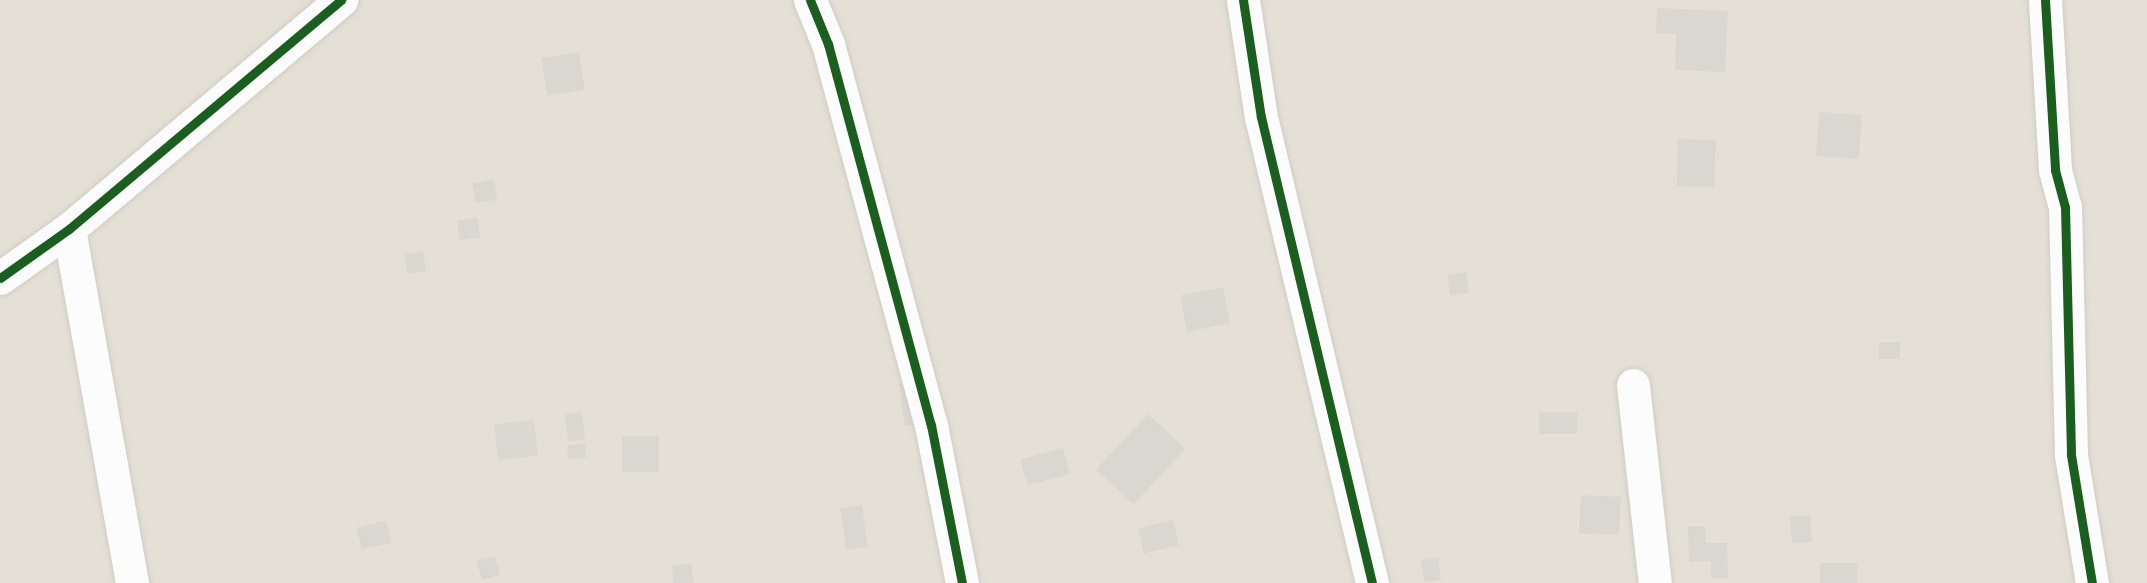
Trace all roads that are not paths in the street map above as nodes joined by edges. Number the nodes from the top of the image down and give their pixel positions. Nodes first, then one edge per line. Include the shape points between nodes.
1 (341, 0) edge
2 (810, 0) edge
3 (1243, 0) edge
4 (2045, 0) edge
5 (69, 229) junction
6 (0, 278) edge
7 (1633, 385) dead end
8 (132, 583) edge
9 (962, 583) edge
10 (1372, 583) edge
11 (1655, 583) edge
12 (2092, 583) edge

1 - 5 street
2 - 9 street via 828,44 928,413
3 - 10 street via 1261,117
4 - 12 street via 2055,170 2065,207 2071,455
5 - 6 street
5 - 8 street
7 - 11 street

